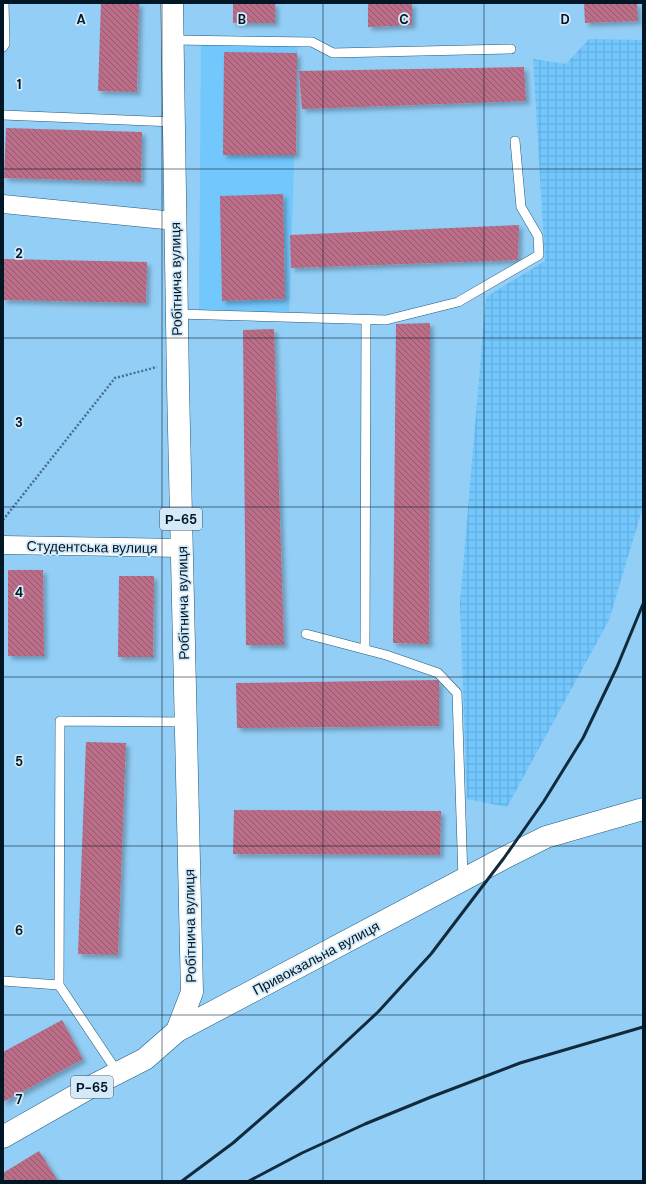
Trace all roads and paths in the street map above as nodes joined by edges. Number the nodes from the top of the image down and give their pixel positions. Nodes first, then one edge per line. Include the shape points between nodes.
1 (4, 3) edge
2 (172, 3) edge
3 (173, 40) junction
4 (3, 48) edge
5 (511, 49) dead end
6 (3, 115) edge
7 (174, 122) junction
8 (515, 141) dead end
9 (3, 204) edge
10 (176, 221) junction
11 (177, 314) junction
12 (366, 320) junction
13 (177, 362) junction
14 (3, 520) edge
15 (3, 545) edge
16 (182, 548) junction
17 (306, 634) dead end
18 (365, 649) junction
19 (186, 722) junction
20 (643, 809) edge
21 (463, 880) junction
22 (3, 981) edge
23 (59, 985) junction
24 (177, 1031) junction
25 (118, 1072) junction
26 (3, 1137) edge

1 - 4 lane
2 - 3 main road, Робітнича вулиця / Р-65
3 - 5 lane via 312,42 333,53
3 - 7 main road, Робітнича вулиця / Р-65
6 - 7 lane
7 - 10 main road, Робітнича вулиця / Р-65
8 - 12 lane via 521,207 538,236 539,255 458,302 386,320
9 - 10 street
10 - 11 main road, Робітнича вулиця / Р-65
11 - 12 lane
11 - 13 main road, Робітнича вулиця / Р-65
12 - 18 lane
13 - 14 path via 115,378
13 - 16 main road, Робітнича вулиця / Р-65
15 - 16 street, Студентська вулиця
16 - 19 main road, Робітнича вулиця / Р-65
17 - 18 lane
18 - 21 lane via 438,673 457,693
19 - 23 lane via 60,721
19 - 24 main road, Робітнича вулиця / Р-65 via 192,992
20 - 21 main road, Привокзальна вулиця via 546,837
21 - 24 main road, Привокзальна вулиця
22 - 23 lane
23 - 25 lane
24 - 25 main road, Привокзальна вулиця / Р-65 via 145,1059
25 - 26 main road, Привокзальна вулиця / Р-65

